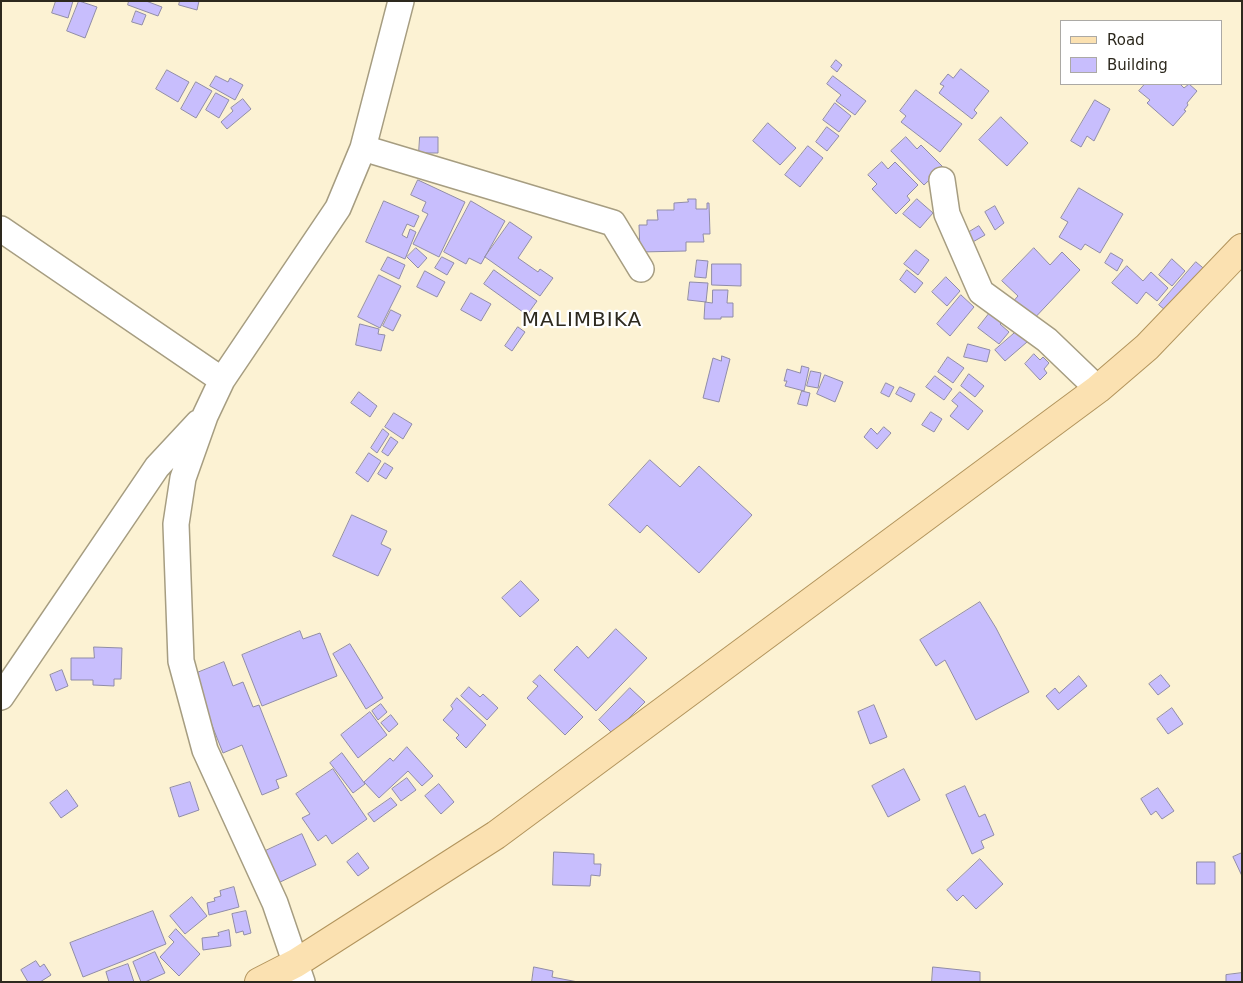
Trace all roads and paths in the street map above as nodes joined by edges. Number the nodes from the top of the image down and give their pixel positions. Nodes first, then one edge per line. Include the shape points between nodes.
1 (401, 1) edge
2 (363, 148) junction
3 (942, 180) dead end
4 (1, 229) edge
5 (1242, 248) edge
6 (641, 269) dead end
7 (222, 380) junction
8 (1098, 389) junction
9 (205, 416) junction
10 (1, 697) edge
11 (299, 972) edge
12 (259, 982) edge

1 - 2 street
2 - 6 street via 613,223
2 - 7 street via 338,208
3 - 8 street via 947,214 981,292 1047,340
4 - 7 street
5 - 8 main road via 1147,346
7 - 9 street
8 - 11 main road via 496,835
9 - 10 street via 157,467
9 - 11 street via 183,478 176,524 181,660 205,750 275,903
11 - 12 main road

